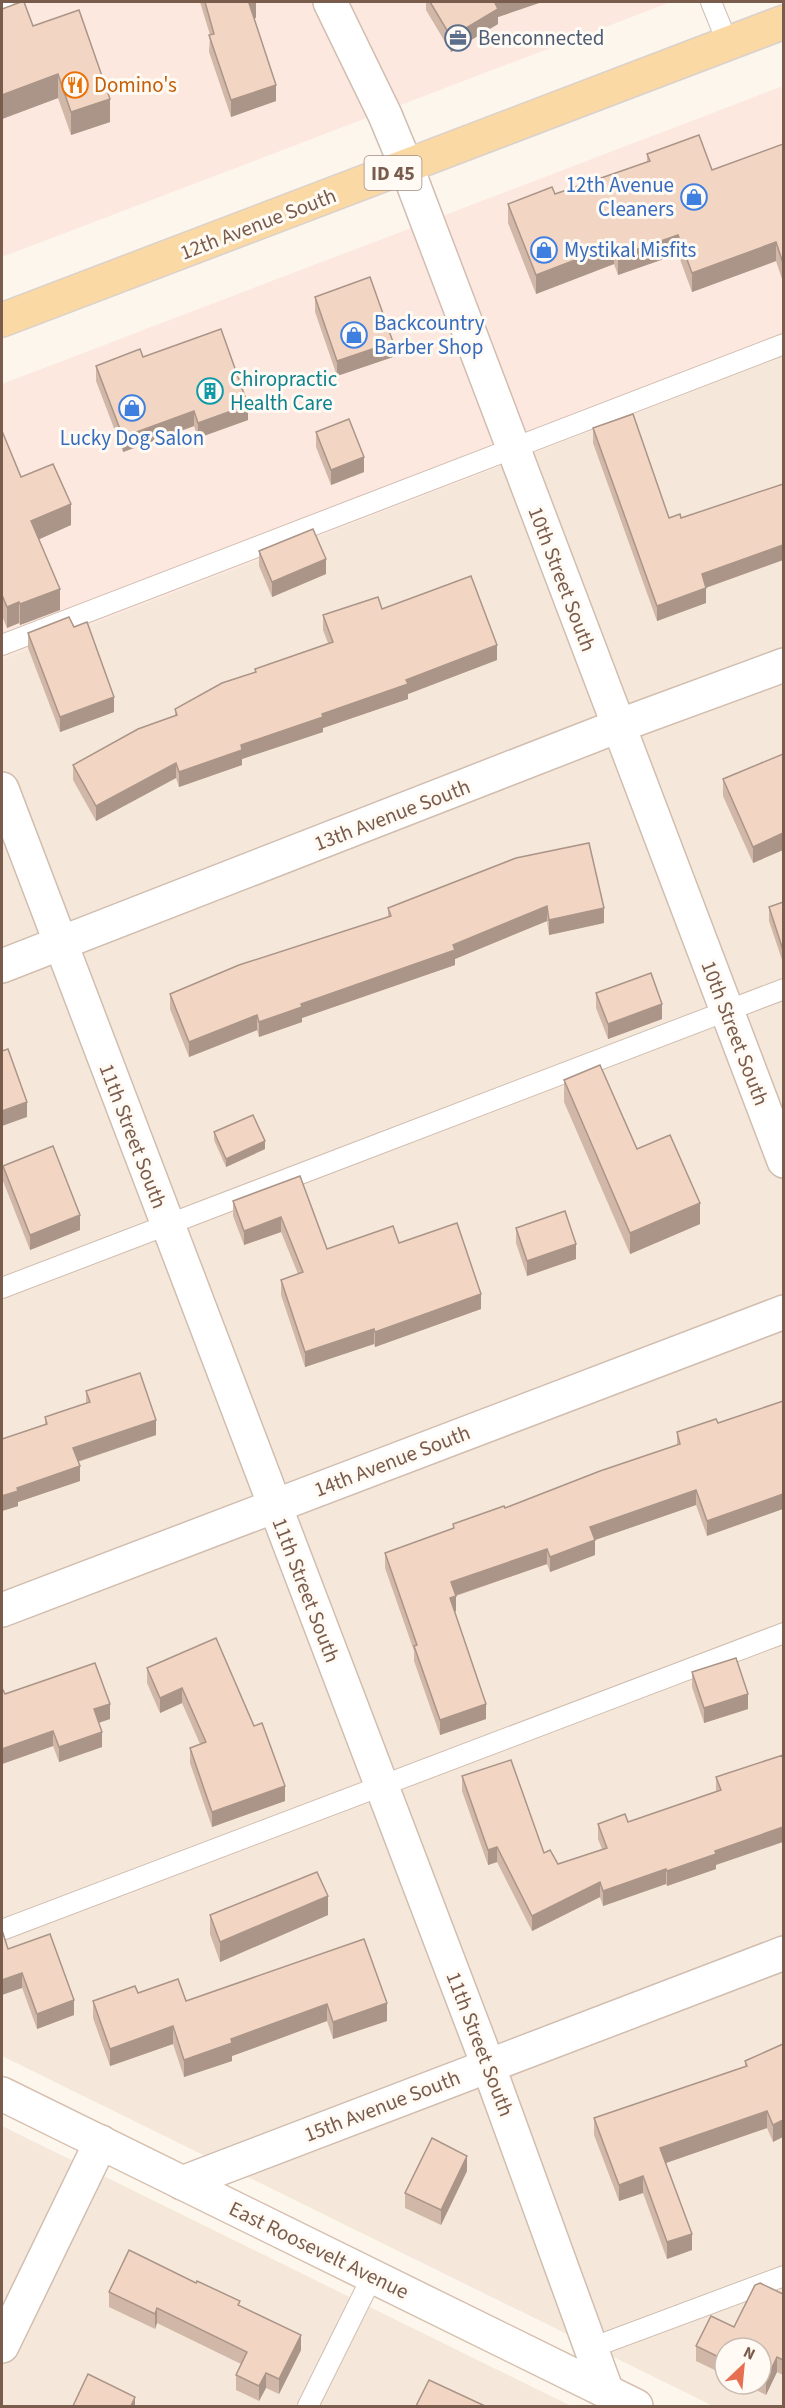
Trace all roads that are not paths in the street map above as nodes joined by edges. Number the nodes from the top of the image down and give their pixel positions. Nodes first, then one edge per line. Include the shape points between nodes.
1 (330, 2) edge
2 (711, 2) edge
3 (783, 22) edge
4 (728, 44) junction
5 (407, 168) junction
6 (2, 320) edge
7 (783, 345) edge
8 (512, 448) junction
9 (2, 645) edge
10 (783, 665) edge
11 (618, 726) junction
12 (2, 789) edge
13 (60, 944) junction
14 (2, 966) edge
15 (783, 989) edge
16 (727, 1011) junction
17 (783, 1161) edge
18 (167, 1225) junction
19 (2, 1288) edge
20 (783, 1312) edge
21 (274, 1506) junction
22 (2, 1610) edge
23 (783, 1633) edge
24 (382, 1786) junction
25 (2, 1930) edge
26 (783, 1953) edge
27 (488, 2065) junction
28 (2, 2094) edge
29 (101, 2142) junction
30 (182, 2183) junction
31 (783, 2276) edge
32 (372, 2277) junction
33 (2, 2346) edge
34 (591, 2348) junction
35 (607, 2392) junction
36 (308, 2406) edge
37 (636, 2406) edge

1 - 5 street, 10th Street South
2 - 4 lane
3 - 4 main road, 12th Avenue South / ID 45
4 - 5 main road, 12th Avenue South / ID 45
5 - 6 main road, 12th Avenue South / ID 45
5 - 8 street, 10th Street South
7 - 8 lane
8 - 9 lane
8 - 11 street, 10th Street South
10 - 11 street, 13th Avenue South
11 - 13 street, 13th Avenue South
11 - 16 street, 10th Street South
12 - 13 street, 11th Street South
13 - 14 street, 13th Avenue South
13 - 18 street, 11th Street South
15 - 16 lane
16 - 17 street, 10th Street South
16 - 18 lane
18 - 19 lane
18 - 21 street, 11th Street South
20 - 21 street, 14th Avenue South
21 - 22 street, 14th Avenue South
21 - 24 street, 11th Street South
23 - 24 lane
24 - 25 lane
24 - 27 street, 11th Street South
26 - 27 street, 15th Avenue South
27 - 30 street, 15th Avenue South
27 - 34 street, 11th Street South
28 - 29 street, East Roosevelt Avenue
29 - 30 street, East Roosevelt Avenue
29 - 33 street
30 - 32 street, East Roosevelt Avenue
31 - 34 lane
32 - 35 street, East Roosevelt Avenue
32 - 36 lane
34 - 35 street, 11th Street South
35 - 37 street, East Roosevelt Avenue

